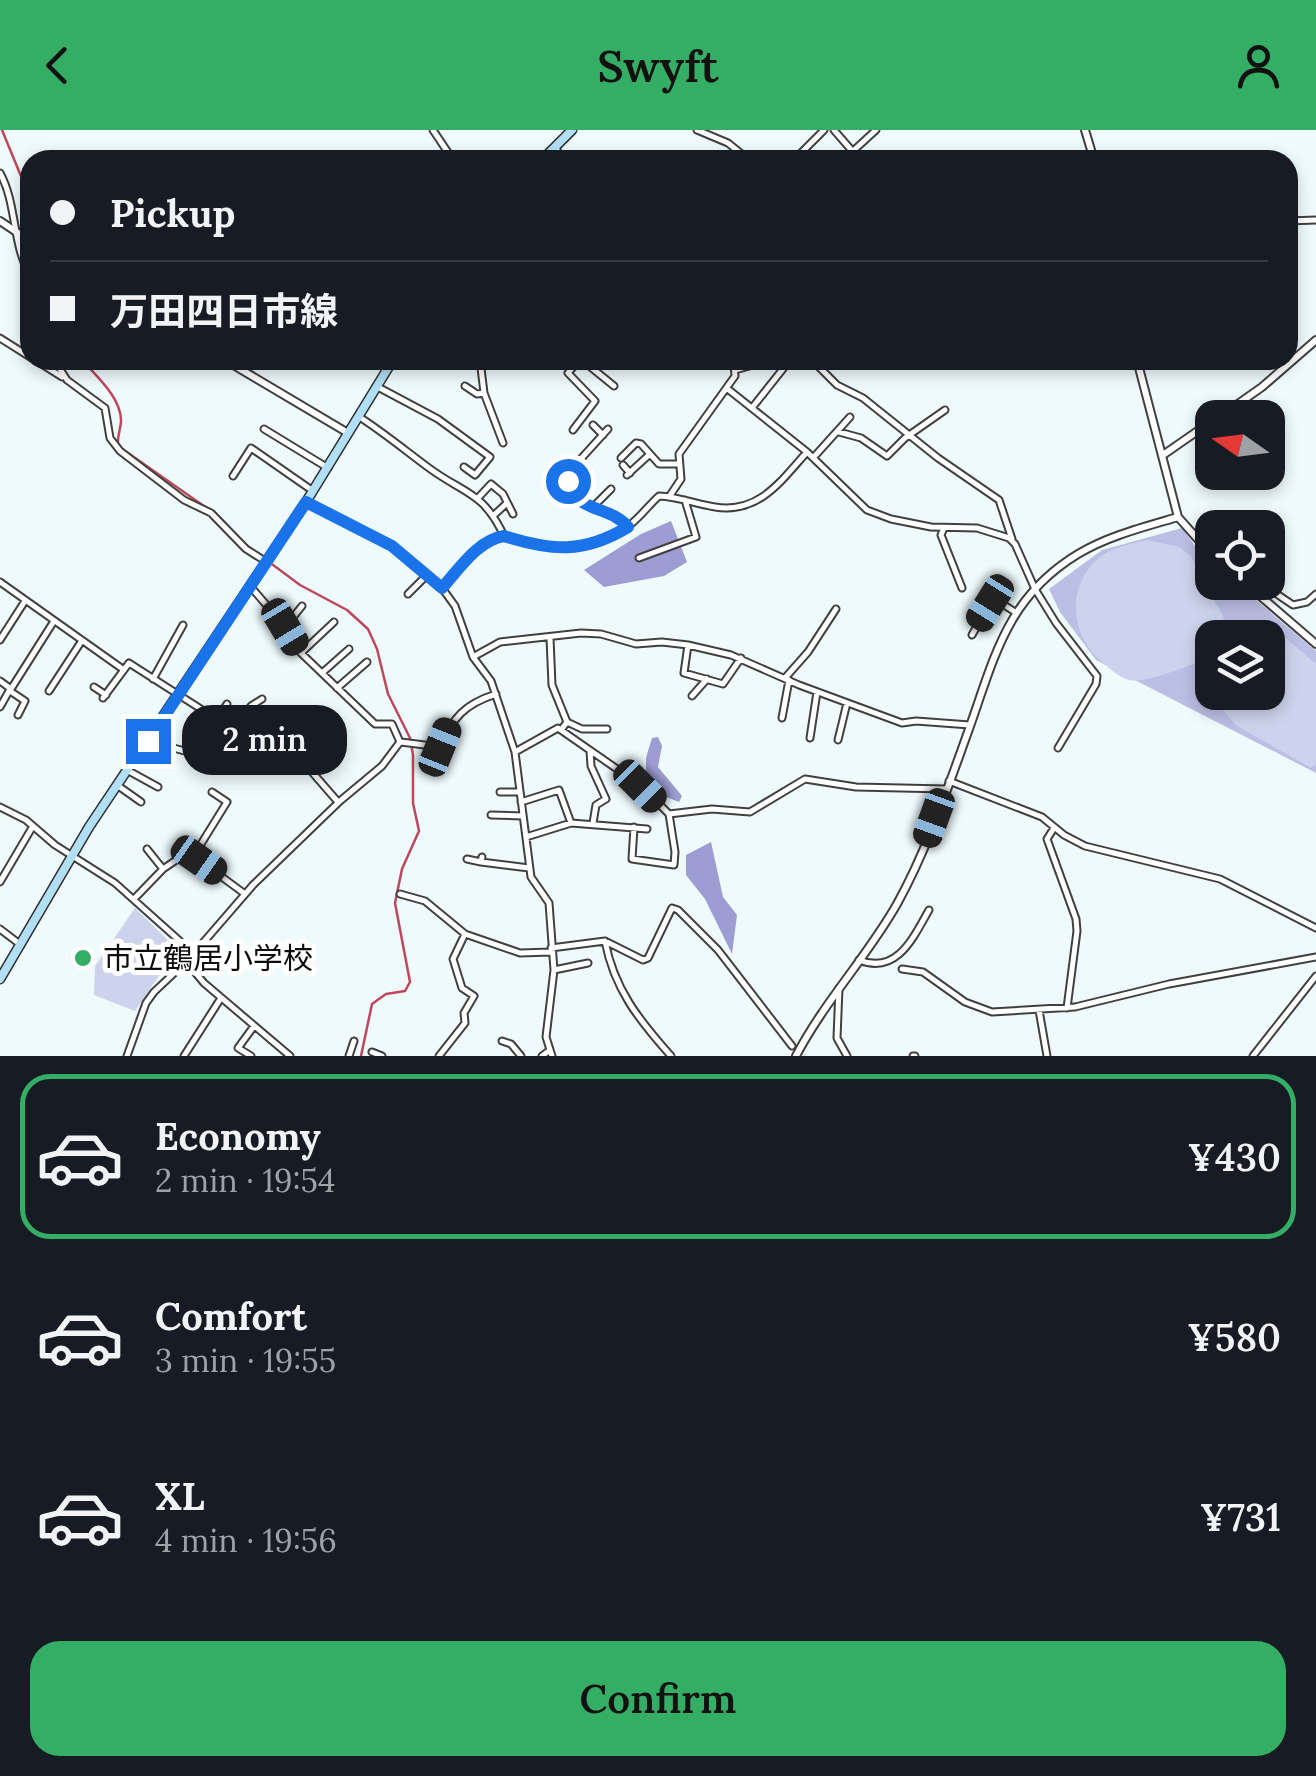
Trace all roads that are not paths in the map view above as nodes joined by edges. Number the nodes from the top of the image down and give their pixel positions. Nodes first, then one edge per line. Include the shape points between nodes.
1 (572, 130) edge
2 (696, 130) edge
3 (824, 130) edge
4 (834, 130) edge
5 (876, 130) edge
6 (556, 146) junction
7 (552, 150) edge
8 (557, 150) edge
9 (737, 150) edge
10 (804, 150) edge
11 (850, 150) edge
12 (854, 150) edge
13 (0, 173) edge
14 (0, 222) edge
15 (17, 234) junction
16 (20, 236) edge
17 (20, 243) edge
18 (52, 370) edge
19 (61, 370) edge
20 (241, 370) edge
21 (386, 370) edge
22 (481, 370) edge
23 (571, 370) edge
24 (594, 370) edge
25 (732, 370) edge
26 (782, 370) edge
27 (821, 370) edge
28 (1140, 370) edge
29 (1282, 370) edge
30 (68, 380) junction
31 (376, 386) junction
32 (465, 386) dead end
33 (614, 386) dead end
34 (728, 390) junction
35 (484, 393) junction
36 (1243, 400) edge
37 (752, 408) junction
38 (944, 410) dead end
39 (358, 416) junction
40 (850, 416) dead end
41 (592, 425) dead end
42 (264, 429) dead end
43 (573, 430) dead end
44 (840, 432) junction
45 (348, 433) junction
46 (1195, 433) edge
47 (910, 434) junction
48 (502, 443) dead end
49 (807, 452) junction
50 (650, 454) junction
51 (1163, 455) junction
52 (813, 458) junction
53 (677, 464) junction
54 (464, 467) dead end
55 (328, 468) junction
56 (557, 468) dead end
57 (568, 473) junction
58 (233, 476) dead end
59 (611, 489) dead end
60 (313, 491) junction
61 (669, 496) junction
62 (477, 499) junction
63 (685, 500) junction
64 (306, 502) junction
65 (508, 503) junction
66 (592, 508) junction
67 (513, 514) dead end
68 (493, 516) junction
69 (1178, 517) junction
70 (628, 527) junction
71 (944, 528) junction
72 (504, 536) junction
73 (1195, 536) edge
74 (1012, 542) junction
75 (639, 558) dead end
76 (266, 561) junction
77 (427, 575) junction
78 (0, 582) edge
79 (250, 586) junction
80 (442, 588) junction
81 (962, 588) dead end
82 (1034, 588) junction
83 (408, 594) dead end
84 (1316, 594) edge
85 (1265, 600) edge
86 (1285, 600) edge
87 (25, 601) junction
88 (302, 606) dead end
89 (836, 609) dead end
90 (1015, 612) junction
91 (54, 622) junction
92 (334, 622) dead end
93 (183, 625) dead end
94 (285, 627) junction
95 (972, 635) dead end
96 (550, 638) junction
97 (0, 640) edge
98 (81, 642) junction
99 (1316, 644) edge
100 (688, 645) junction
101 (349, 649) dead end
102 (300, 653) junction
103 (473, 657) junction
104 (741, 658) junction
105 (367, 662) dead end
106 (124, 670) junction
107 (322, 673) junction
108 (153, 678) junction
109 (706, 679) junction
110 (787, 680) junction
111 (0, 682) edge
112 (94, 687) dead end
113 (338, 688) junction
114 (10, 690) junction
115 (49, 691) dead end
116 (817, 692) junction
117 (496, 694) junction
118 (178, 695) junction
119 (692, 696) dead end
120 (262, 698) dead end
121 (848, 702) junction
122 (228, 704) dead end
123 (0, 707) edge
124 (18, 715) dead end
125 (782, 718) dead end
126 (217, 720) junction
127 (567, 722) junction
128 (970, 726) junction
129 (232, 729) junction
130 (607, 729) dead end
131 (561, 730) junction
132 (810, 738) dead end
133 (838, 740) dead end
134 (148, 741) junction
135 (400, 742) junction
136 (1058, 748) dead end
137 (590, 751) junction
138 (192, 752) dead end
139 (515, 752) junction
140 (127, 770) junction
141 (117, 785) junction
142 (948, 785) junction
143 (158, 788) dead end
144 (212, 792) dead end
145 (500, 792) dead end
146 (520, 792) junction
147 (141, 802) dead end
148 (338, 802) junction
149 (521, 802) junction
150 (0, 807) edge
151 (669, 814) junction
152 (491, 816) dead end
153 (523, 816) junction
154 (571, 823) junction
155 (593, 823) junction
156 (33, 826) junction
157 (634, 827) junction
158 (1054, 828) junction
159 (647, 829) dead end
160 (525, 838) junction
161 (148, 849) dead end
162 (72, 854) junction
163 (467, 859) dead end
164 (199, 860) junction
165 (529, 868) junction
166 (163, 869) junction
167 (0, 882) edge
168 (245, 894) junction
169 (400, 894) dead end
170 (134, 899) junction
171 (929, 910) dead end
172 (1316, 928) edge
173 (0, 929) edge
174 (465, 934) junction
175 (605, 941) junction
176 (21, 945) junction
177 (551, 950) junction
178 (1316, 958) edge
179 (189, 959) junction
180 (859, 960) junction
181 (588, 964) dead end
182 (554, 970) junction
183 (902, 970) dead end
184 (1316, 976) edge
185 (0, 979) edge
186 (839, 988) junction
187 (221, 998) junction
188 (1067, 1008) junction
189 (1039, 1009) junction
190 (254, 1026) junction
191 (502, 1041) dead end
192 (354, 1042) dead end
193 (792, 1046) dead end
194 (372, 1052) dead end
195 (551, 1053) edge
196 (242, 1054) edge
197 (127, 1056) edge
198 (184, 1056) edge
199 (250, 1056) edge
200 (290, 1056) edge
201 (349, 1056) edge
202 (382, 1056) edge
203 (439, 1056) edge
204 (520, 1056) edge
205 (542, 1056) edge
206 (671, 1056) edge
207 (796, 1056) edge
208 (848, 1056) edge
209 (1047, 1056) edge
210 (1253, 1056) edge

1 - 6 main road
2 - 9 street
3 - 10 street
4 - 11 street
5 - 12 street
6 - 7 main road
6 - 8 street
13 - 15 street
14 - 15 street
15 - 16 street
15 - 17 street
18 - 30 street
19 - 30 street
20 - 45 street
21 - 31 main road
22 - 35 street
23 - 43 street via 595,400
24 - 33 street
25 - 34 street
26 - 37 street
27 - 47 street
28 - 51 street
29 - 36 street
30 - 76 street via 105,408 110,438 120,451 184,500 211,512
31 - 39 main road
31 - 54 street via 438,418 490,458 476,475
32 - 35 street
34 - 37 street
34 - 53 street
35 - 48 street
37 - 49 street
38 - 47 street
39 - 45 main road
39 - 62 street
40 - 44 street
41 - 57 street via 606,432
42 - 55 street
44 - 47 street via 887,456
44 - 52 street
45 - 55 main road
46 - 51 street
47 - 74 street via 999,500
49 - 52 street
49 - 63 street via 754,504 716,508
50 - 50 street via 629,474 622,462 636,443
50 - 53 street via 660,464
51 - 69 street
52 - 71 street via 867,510
53 - 61 street via 681,478
55 - 60 main road
56 - 57 street
57 - 66 street via 570,493
58 - 60 street via 251,448
59 - 66 street
60 - 64 main road
61 - 63 street
61 - 70 street via 659,496
62 - 65 street via 491,484
62 - 68 street
63 - 75 street via 696,537
64 - 76 main road
64 - 77 street via 392,546
65 - 67 street
65 - 68 street
66 - 70 street via 618,516
68 - 72 street
69 - 73 street
69 - 82 street via 1079,553
70 - 72 street via 604,541 558,550
71 - 74 street via 992,531
71 - 81 street
72 - 80 street via 487,541
74 - 82 street
76 - 79 main road
77 - 80 street
77 - 83 street
78 - 87 street
79 - 94 street
79 - 118 main road
80 - 103 street via 456,606
82 - 90 street
82 - 136 street via 1097,676
84 - 86 street via 1293,605
85 - 99 street
87 - 91 street
87 - 97 street
88 - 94 street
89 - 110 street
90 - 95 street via 990,603
90 - 128 street
91 - 98 street
91 - 114 street
92 - 102 street
93 - 108 street
94 - 102 street
96 - 100 street via 601,634 636,644
96 - 103 street via 500,642
96 - 127 street via 552,685
98 - 106 street
98 - 115 street
100 - 104 street
100 - 109 street via 683,670
101 - 107 street
102 - 107 street
103 - 117 street
104 - 109 street via 726,683
104 - 110 street
105 - 113 street
106 - 108 street via 129,663
106 - 112 street via 104,696
107 - 113 street
108 - 118 street
109 - 119 street
110 - 116 street
110 - 125 street
111 - 114 street
113 - 135 street via 375,724 392,724
114 - 123 street
114 - 124 street via 26,702
116 - 121 street
116 - 132 street
117 - 135 street via 456,714 440,747
117 - 139 street
118 - 126 street
118 - 134 main road
120 - 129 street
121 - 128 street via 902,723
121 - 133 street
122 - 126 street
126 - 129 street
127 - 130 street
127 - 131 street
128 - 142 street
129 - 148 street via 254,743 270,736
131 - 137 street
131 - 139 street
134 - 138 street
134 - 140 main road
135 - 148 street
137 - 151 street
137 - 155 street via 606,799 596,805
139 - 146 street
140 - 141 main road
140 - 143 street
141 - 147 street
141 - 162 main road
142 - 151 street via 856,787 805,779 750,812
142 - 158 street via 1023,808
142 - 180 street via 896,906
144 - 164 street via 226,802 200,844
145 - 146 street
146 - 149 street
148 - 168 street
149 - 153 street
149 - 154 street via 559,790
150 - 156 street
151 - 157 street via 674,864 632,859
152 - 153 street
153 - 160 street
154 - 155 street
154 - 160 street
155 - 157 street
156 - 162 street
156 - 167 street
157 - 159 street
158 - 172 street via 1112,855 1220,879
158 - 188 street via 1047,840 1077,931
160 - 165 street
161 - 166 street
162 - 170 street
162 - 176 main road
163 - 165 street
164 - 166 street via 188,852
164 - 168 street
165 - 177 street via 549,903
166 - 170 street
168 - 179 street
169 - 174 street via 424,901
170 - 179 street via 181,942
171 - 180 street via 893,960
173 - 176 street
174 - 177 street via 520,953
174 - 203 street via 453,959 462,988 474,996 466,1023
175 - 177 street
175 - 193 street via 648,958 672,908 678,910
175 - 206 street via 622,994
176 - 185 main road
177 - 182 street
178 - 188 street
179 - 187 street
179 - 197 street via 146,1003
180 - 186 street
181 - 182 street
182 - 195 street via 546,1037
183 - 189 street via 933,977 978,1009
184 - 210 street
186 - 207 street
186 - 208 street via 837,1038
187 - 190 street
187 - 198 street
188 - 189 street
189 - 209 street
190 - 196 street via 238,1048
190 - 200 street
191 - 204 street
192 - 201 street
194 - 202 street
195 - 205 street
196 - 199 street

